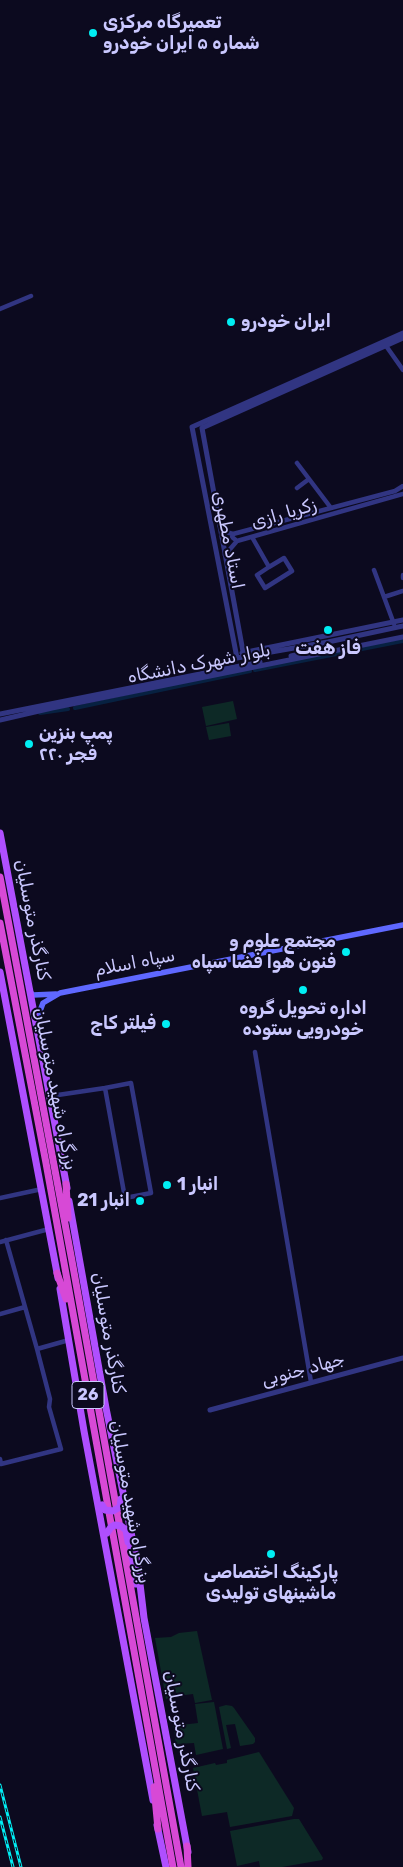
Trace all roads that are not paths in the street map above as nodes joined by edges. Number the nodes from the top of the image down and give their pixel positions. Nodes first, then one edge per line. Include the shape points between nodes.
1 (31, 296) dead end
2 (0, 308) edge
3 (403, 333) edge
4 (403, 338) edge
5 (384, 344) junction
6 (403, 370) edge
7 (278, 391) junction
8 (297, 463) dead end
9 (310, 479) junction
10 (403, 486) edge
11 (297, 488) dead end
12 (403, 494) edge
13 (330, 508) junction
14 (323, 510) junction
15 (324, 516) junction
16 (219, 525) junction
17 (261, 527) junction
18 (234, 534) junction
19 (263, 534) junction
20 (252, 537) junction
21 (236, 541) junction
22 (225, 555) junction
23 (269, 567) junction
24 (374, 570) dead end
25 (403, 591) edge
26 (384, 597) junction
27 (403, 620) edge
28 (394, 622) junction
29 (403, 626) edge
30 (395, 628) junction
31 (403, 635) edge
32 (243, 654) junction
33 (69, 702) junction
34 (0, 714) edge
35 (0, 720) edge
36 (0, 833) edge
37 (0, 877) edge
38 (0, 923) edge
39 (403, 925) edge
40 (0, 972) edge
41 (30, 992) junction
42 (60, 993) junction
43 (36, 1022) junction
44 (254, 1052) dead end
45 (105, 1088) junction
46 (51, 1096) junction
47 (66, 1184) junction
48 (42, 1189) junction
49 (0, 1198) edge
50 (49, 1229) junction
51 (6, 1240) junction
52 (0, 1242) edge
53 (72, 1261) junction
54 (57, 1273) junction
55 (25, 1307) junction
56 (0, 1314) edge
57 (75, 1328) junction
58 (69, 1340) junction
59 (37, 1349) junction
60 (403, 1358) edge
61 (74, 1374) junction
62 (311, 1382) junction
63 (210, 1410) dead end
64 (106, 1412) junction
65 (0, 1459) edge
66 (144, 1618) junction
67 (125, 1651) junction
68 (152, 1754) junction
69 (158, 1829) junction
70 (187, 1846) joint
71 (166, 1867) edge
72 (174, 1867) edge
73 (181, 1867) edge
74 (190, 1867) edge

1 - 2 street
3 - 5 street
4 - 5 street
5 - 6 street
5 - 7 street
7 - 16 street, استاد مطهری via 201,430
7 - 32 street, استاد مطهری via 192,428 237,656
8 - 9 street
9 - 11 street
9 - 13 street
10 - 13 street, زکریا رازی via 395,492
12 - 15 street, زکریا رازی
13 - 14 street, زکریا رازی
14 - 15 street
14 - 17 street, زکریا رازی
15 - 19 street, زکریا رازی
16 - 18 street
16 - 22 street, استاد مطهری
17 - 18 street, زکریا رازی
17 - 19 street
18 - 21 street, زکریا رازی via 232,537
19 - 20 street, زکریا رازی
20 - 21 street, زکریا رازی
20 - 23 street
21 - 22 street
22 - 32 street, استاد مطهری
23 - 23 street via 284,558 292,571 265,588 257,575
24 - 26 street
25 - 26 street
26 - 28 street
27 - 28 street
28 - 30 street
28 - 32 street
29 - 30 street
30 - 32 street
31 - 33 street, بلوار شهرک دانشگاه
33 - 34 street, بلوار شهرک دانشگاه
33 - 35 street, بلوار شهرک دانشگاه
36 - 41 main road, کنارگذر متوسلیان
37 - 53 highway, بزرگراه شهید متوسلیان
38 - 57 highway, بزرگراه شهید متوسلیان / 26
39 - 42 main road, سپاه اسلام
40 - 48 main road
41 - 42 main road
41 - 43 main road, کنارگذر متوسلیان
42 - 43 main road, سپاه اسلام via 43,1003
43 - 46 main road, کنارگذر متوسلیان
44 - 62 street
45 - 45 street via 131,1083 151,1193 125,1198
45 - 46 street
46 - 47 main road, کنارگذر متوسلیان
47 - 53 highway
47 - 64 main road, کنارگذر متوسلیان
48 - 49 street
48 - 50 main road
50 - 51 street
50 - 54 main road
51 - 52 street
51 - 55 street
53 - 73 highway, بزرگراه شهید متوسلیان
54 - 57 highway
54 - 58 main road
55 - 56 street
55 - 59 street
57 - 68 highway, بزرگراه شهید متوسلیان / 26 via 126,1596
58 - 59 street
58 - 61 main road
59 - 65 street via 61,1448 1,1464
60 - 62 street, جهاد جنوبی
61 - 64 main road, bridge via 102,1505 105,1510 112,1511 120,1508 121,1499
61 - 67 main road
62 - 63 street, جهاد جنوبی
64 - 66 main road, کنارگذر متوسلیان via 138,1567
66 - 67 main road, bridge via 126,1530 115,1525 107,1533 122,1614
66 - 70 main road, کنارگذر متوسلیان
67 - 69 main road
68 - 69 highway
68 - 72 highway, بزرگراه شهید متوسلیان / 26
69 - 71 main road
70 - 74 highway

